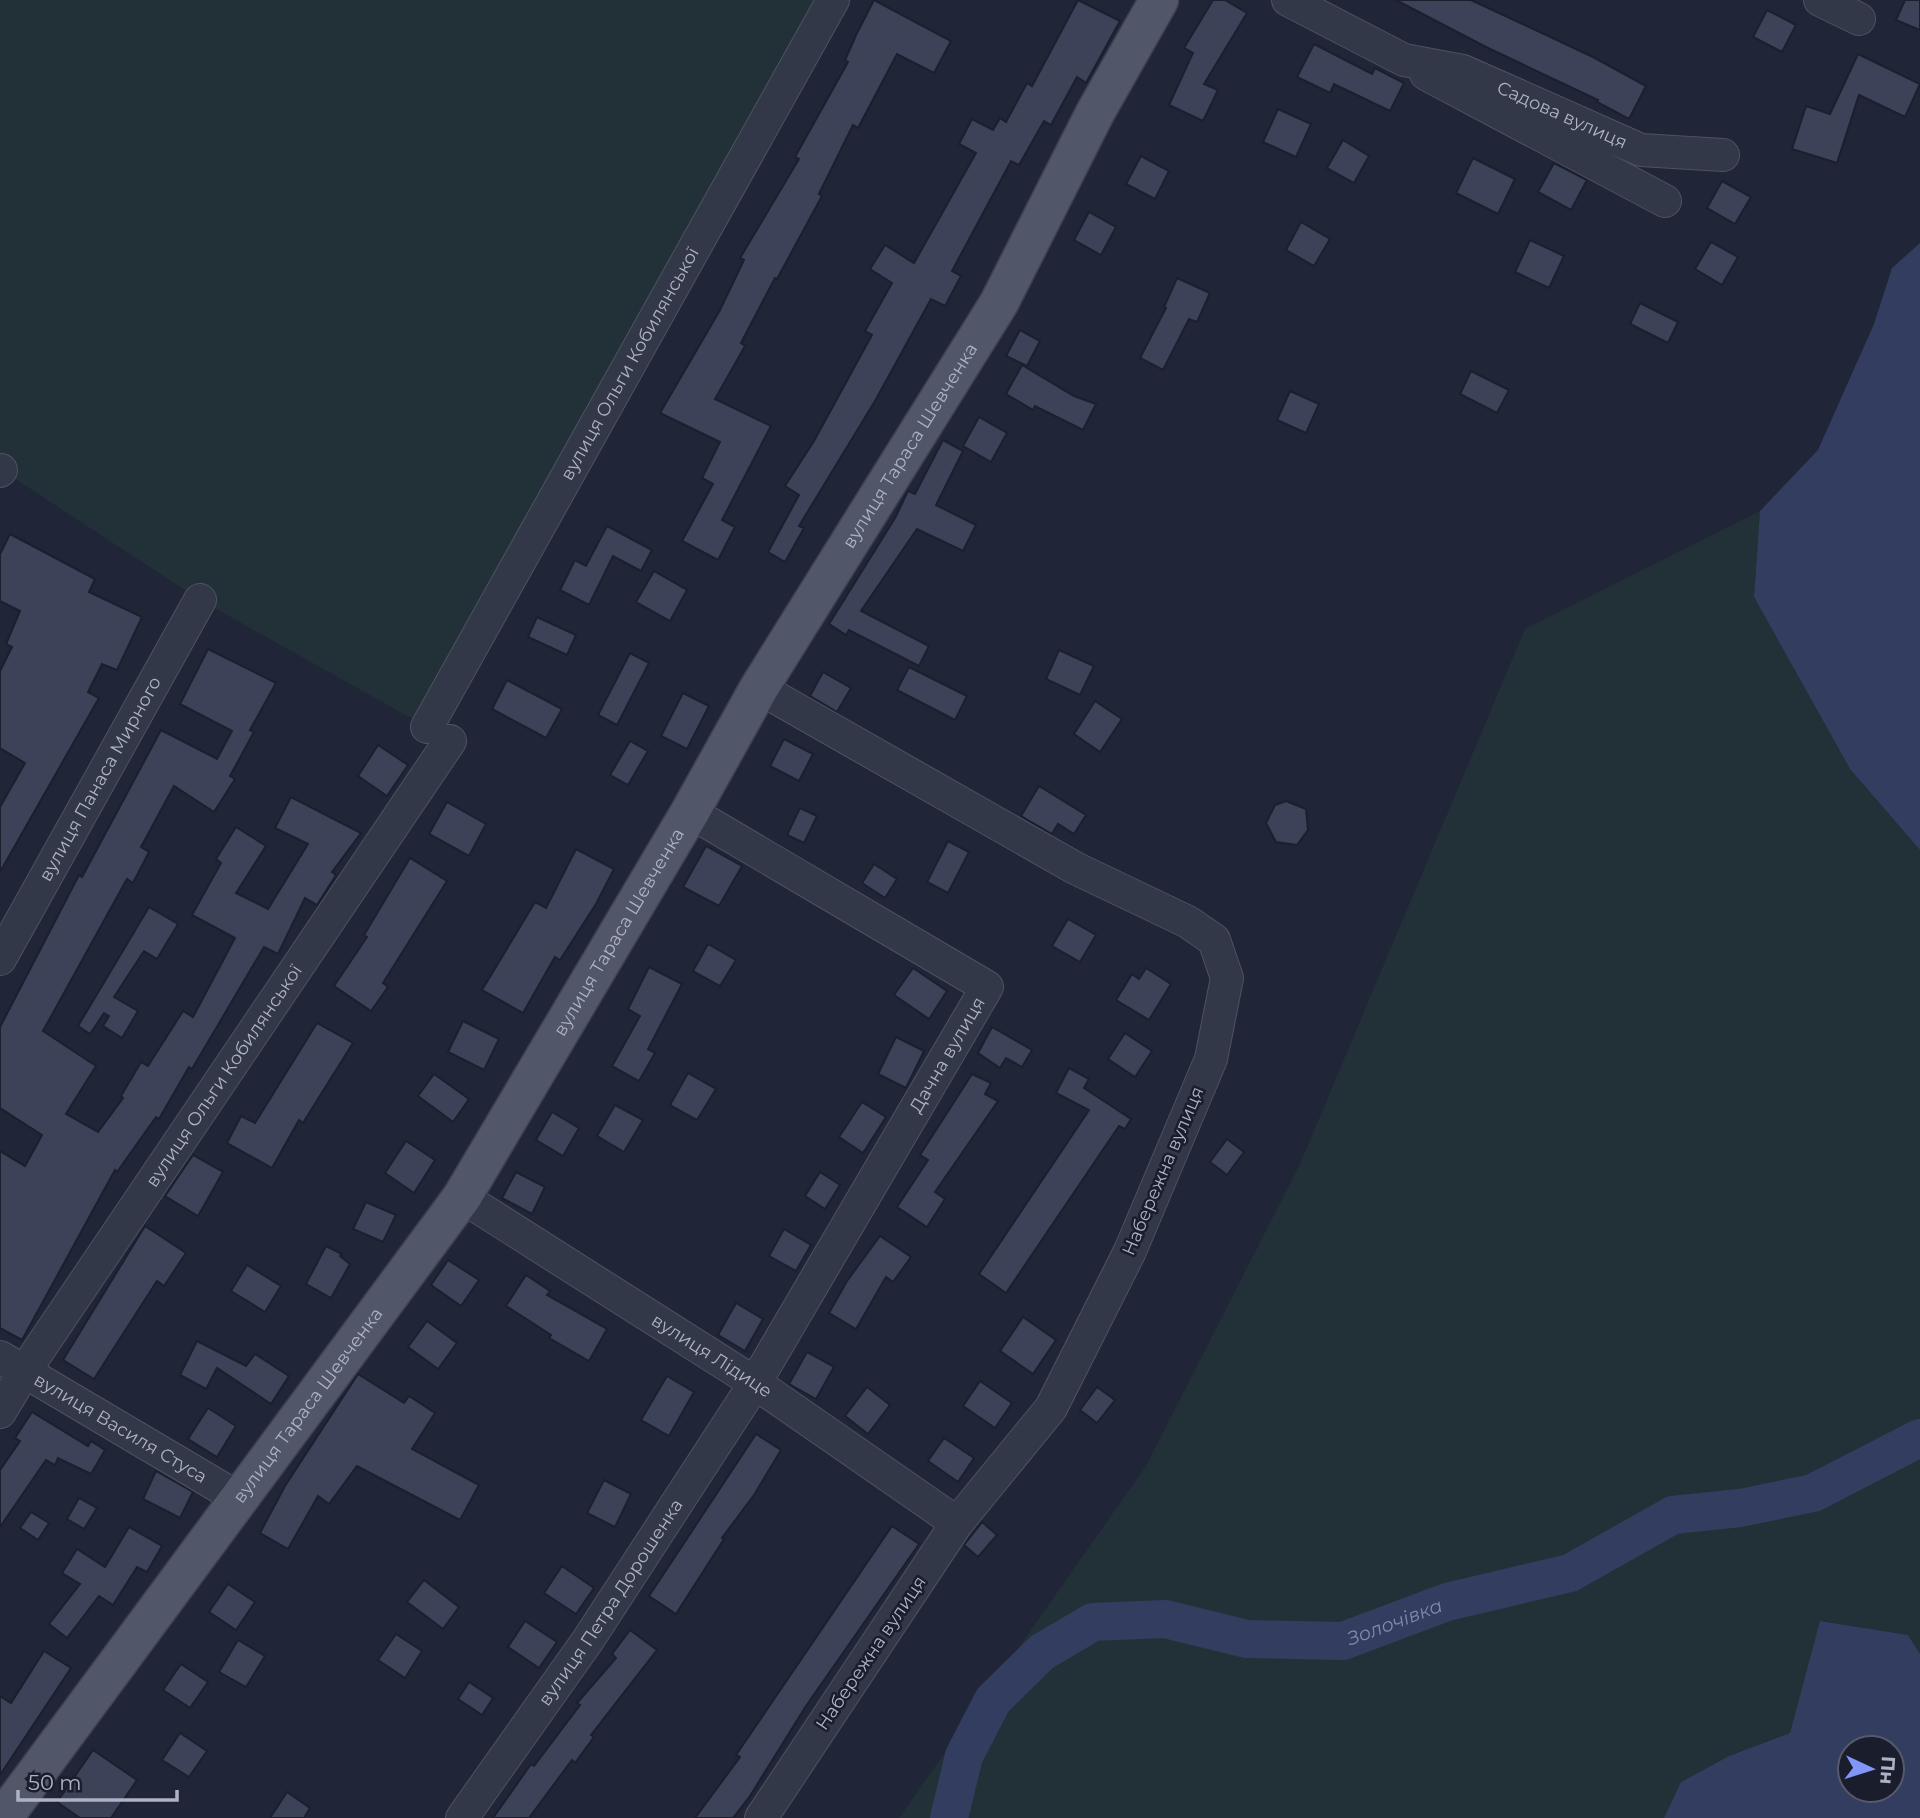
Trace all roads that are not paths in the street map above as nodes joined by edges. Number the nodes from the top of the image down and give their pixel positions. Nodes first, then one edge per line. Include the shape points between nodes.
1 (833, 0) edge
2 (1159, 0) edge
3 (1288, 0) edge
4 (1820, 0) edge
5 (1859, 19) dead end
6 (1404, 60) junction
7 (1723, 155) dead end
8 (1665, 201) dead end
9 (200, 600) dead end
10 (759, 688) junction
11 (690, 812) junction
12 (0, 959) edge
13 (462, 1197) junction
14 (12, 1364) edge
15 (755, 1383) junction
16 (0, 1412) edge
17 (240, 1499) junction
18 (957, 1522) junction
19 (3, 1818) edge
20 (461, 1818) edge
21 (761, 1818) edge

1 - 14 street, вулиця Ольги Кобилянської via 439,734
2 - 10 main road, вулиця Тараса Шевченка via 1095,113 999,303
3 - 6 street, Садова вулиця
4 - 5 street
6 - 7 street, Садова вулиця via 1463,71 1641,150
6 - 8 street, Садова вулиця
9 - 12 street, вулиця Панаса Мирного
10 - 11 main road, вулиця Тараса Шевченка
10 - 18 street, Набережна вулиця via 1075,868 1188,922 1214,940 1227,978 1211,1059 1130,1251 1051,1408
11 - 13 main road, вулиця Тараса Шевченка
11 - 15 street, Дачна вулиця via 987,987
13 - 15 street, вулиця Лідице
13 - 17 main road, вулиця Тараса Шевченка
14 - 16 street, вулиця Ольги Кобилянської
14 - 17 street, вулиця Василя Стуса
15 - 18 street, вулиця Лідице
15 - 20 street, вулиця Петра Дорошенка via 588,1640
17 - 19 main road, вулиця Тараса Шевченка
18 - 21 street, Набережна вулиця

